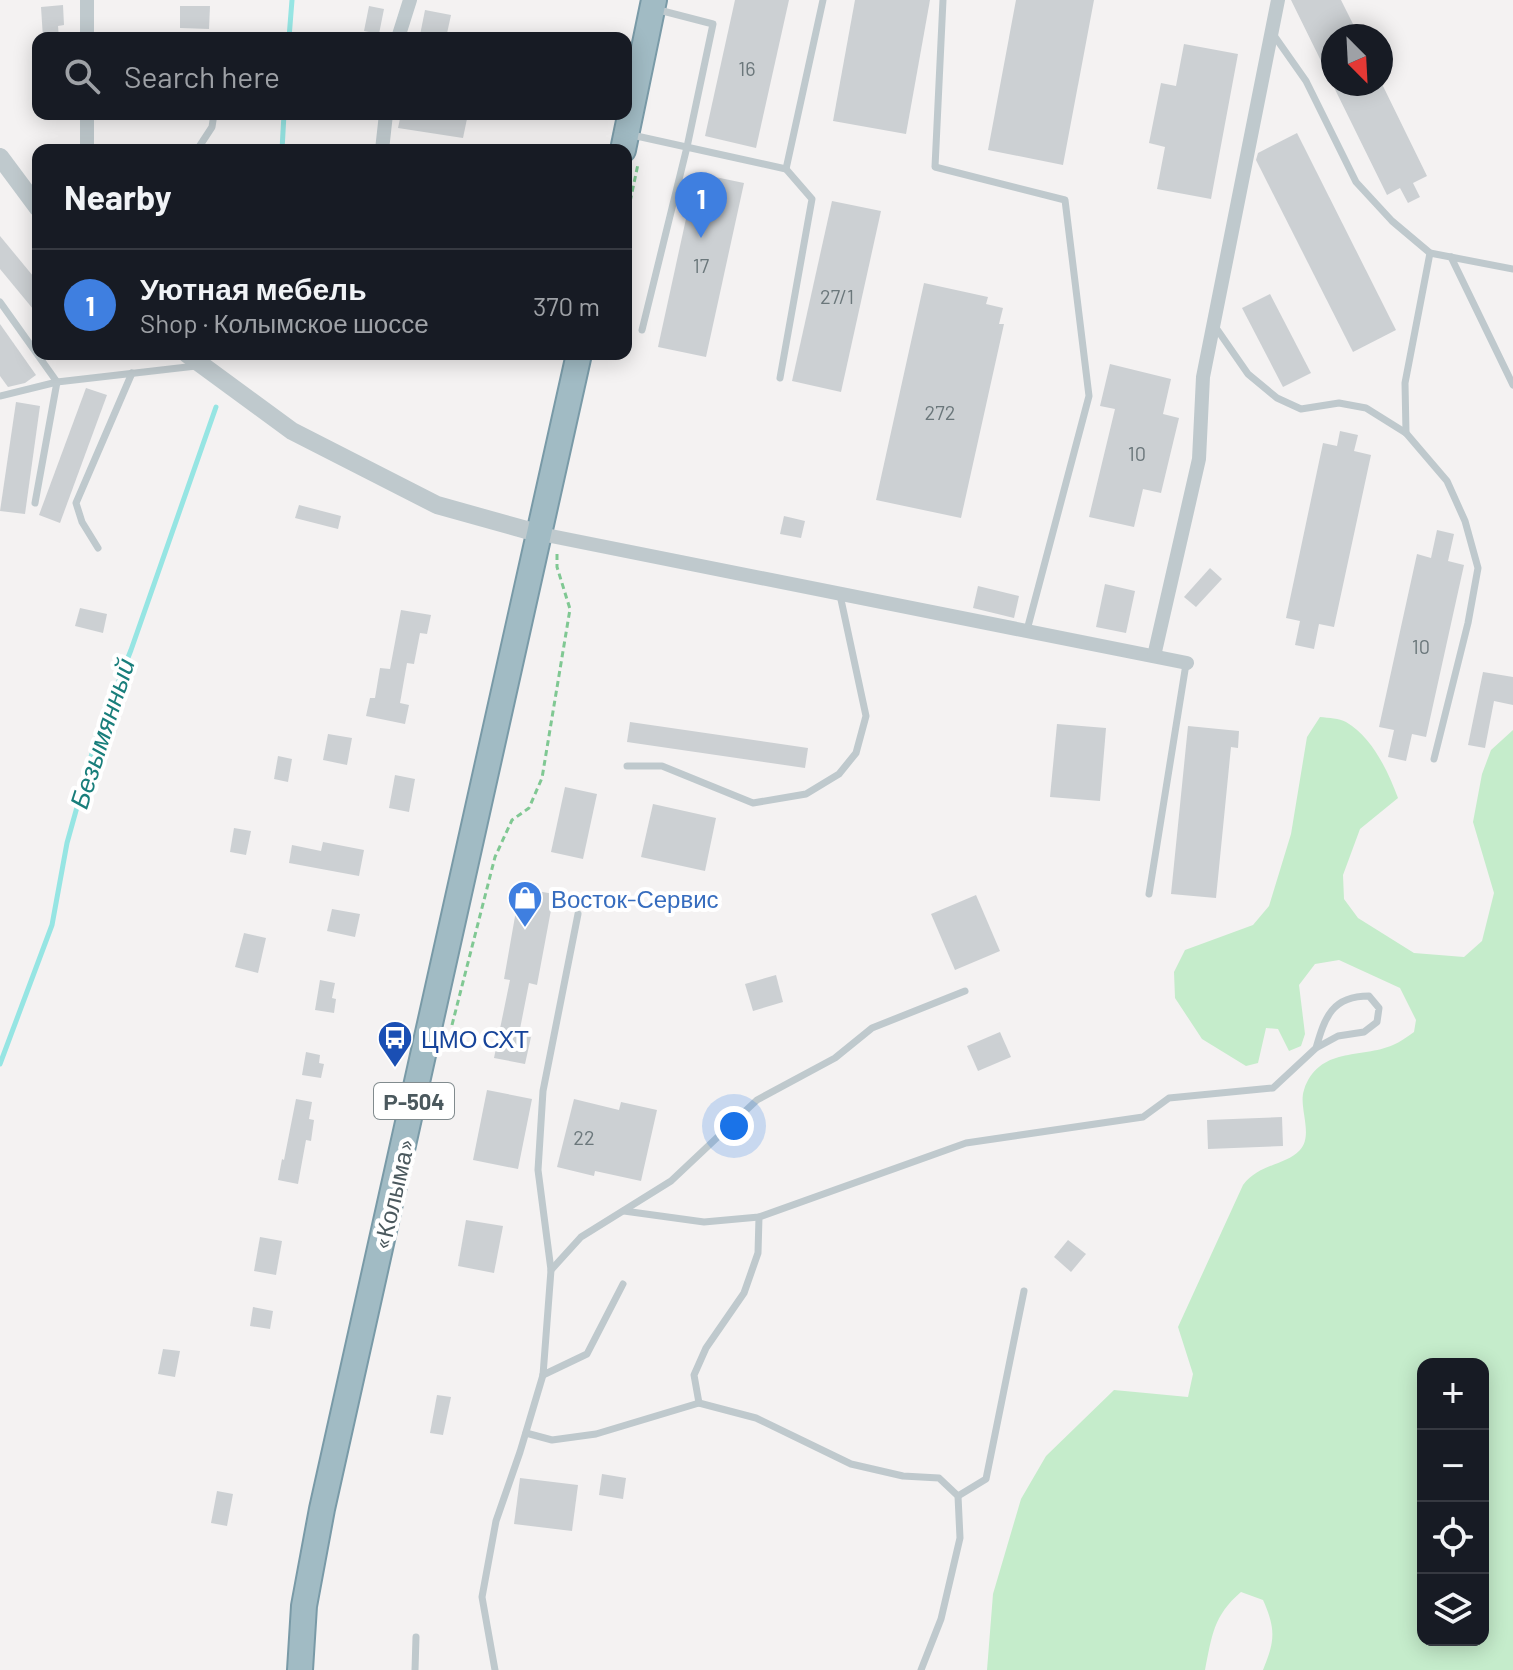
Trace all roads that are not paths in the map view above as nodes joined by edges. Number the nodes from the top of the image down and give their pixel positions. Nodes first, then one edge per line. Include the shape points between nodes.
1 (87, 0) edge
2 (410, 0) edge
3 (823, 0) edge
4 (943, 0) edge
5 (1278, 0) edge
6 (654, 4) edge
7 (87, 32) edge
8 (400, 32) edge
9 (1271, 32) junction
10 (632, 105) edge
11 (87, 120) edge
12 (213, 120) edge
13 (385, 120) edge
14 (629, 120) edge
15 (624, 142) edge
16 (87, 144) edge
17 (201, 144) edge
18 (383, 144) edge
19 (687, 147) junction
20 (0, 157) edge
21 (786, 169) junction
22 (32, 200) edge
23 (1430, 253) junction
24 (1451, 257) junction
25 (1513, 269) edge
26 (0, 302) edge
27 (1213, 323) junction
28 (642, 330) dead end
29 (32, 347) edge
30 (41, 360) edge
31 (195, 360) edge
32 (578, 360) edge
33 (203, 366) junction
34 (132, 373) junction
35 (780, 378) dead end
36 (57, 382) junction
37 (1513, 385) edge
38 (0, 396) edge
39 (1406, 433) junction
40 (35, 503) dead end
41 (550, 535) junction
42 (98, 548) dead end
43 (840, 593) junction
44 (1027, 630) junction
45 (1154, 656) junction
46 (1187, 663) joint
47 (1434, 759) dead end
48 (627, 766) dead end
49 (1149, 894) dead end
50 (578, 914) dead end
51 (965, 991) dead end
52 (1316, 1048) junction
53 (624, 1211) junction
54 (759, 1217) junction
55 (551, 1270) junction
56 (623, 1284) dead end
57 (1024, 1291) dead end
58 (543, 1375) junction
59 (699, 1403) junction
60 (526, 1433) junction
61 (958, 1496) junction
62 (416, 1637) dead end
63 (300, 1670) edge
64 (415, 1670) edge
65 (495, 1670) edge
66 (921, 1670) edge

1 - 7 street
2 - 8 street
3 - 21 lane
4 - 44 lane via 935,167 1065,200 1089,396
5 - 9 street
6 - 10 highway
6 - 19 lane via 713,24
9 - 23 lane via 1306,81 1356,182
9 - 27 street
11 - 16 street
12 - 17 lane
13 - 18 street
14 - 15 highway
15 - 19 lane
19 - 21 lane
19 - 28 lane
20 - 22 street
21 - 35 lane via 812,199
23 - 24 lane
23 - 39 lane via 1405,383
24 - 25 lane
24 - 37 lane
26 - 29 lane
27 - 39 lane via 1248,374 1277,398 1301,409 1339,403 1366,408
27 - 45 street via 1203,377 1199,459
30 - 36 lane
31 - 33 street
32 - 41 highway, «Колыма»
33 - 34 lane
33 - 41 street via 292,431 437,505
34 - 36 lane
34 - 42 lane via 76,503
36 - 38 lane
36 - 40 lane
39 - 47 lane via 1447,481 1478,568
41 - 43 street
41 - 63 highway, «Колыма» / Р-504 via 322,1509 304,1606
43 - 44 street
43 - 48 lane via 866,716 856,753 839,774 806,794 753,803 662,766
44 - 45 street
45 - 46 street
46 - 49 lane
50 - 55 lane via 543,1091 538,1170
51 - 53 lane via 872,1028 835,1058 757,1100 671,1181
52 - 52 lane via 1334,1006 1353,996 1369,996 1379,1008 1377,1022 1364,1032 1338,1036
52 - 54 lane via 1273,1088 1169,1098 1143,1117 966,1143
53 - 54 lane via 704,1222
53 - 55 lane via 581,1237
54 - 59 lane via 758,1253 744,1293 694,1375
55 - 58 lane
56 - 58 lane via 587,1354
57 - 61 lane via 986,1479
58 - 60 lane
59 - 60 lane via 596,1434 552,1440
59 - 61 lane via 756,1418 851,1464 939,1478
60 - 65 lane via 496,1521 482,1597
61 - 66 lane via 960,1538 941,1619
62 - 64 lane

